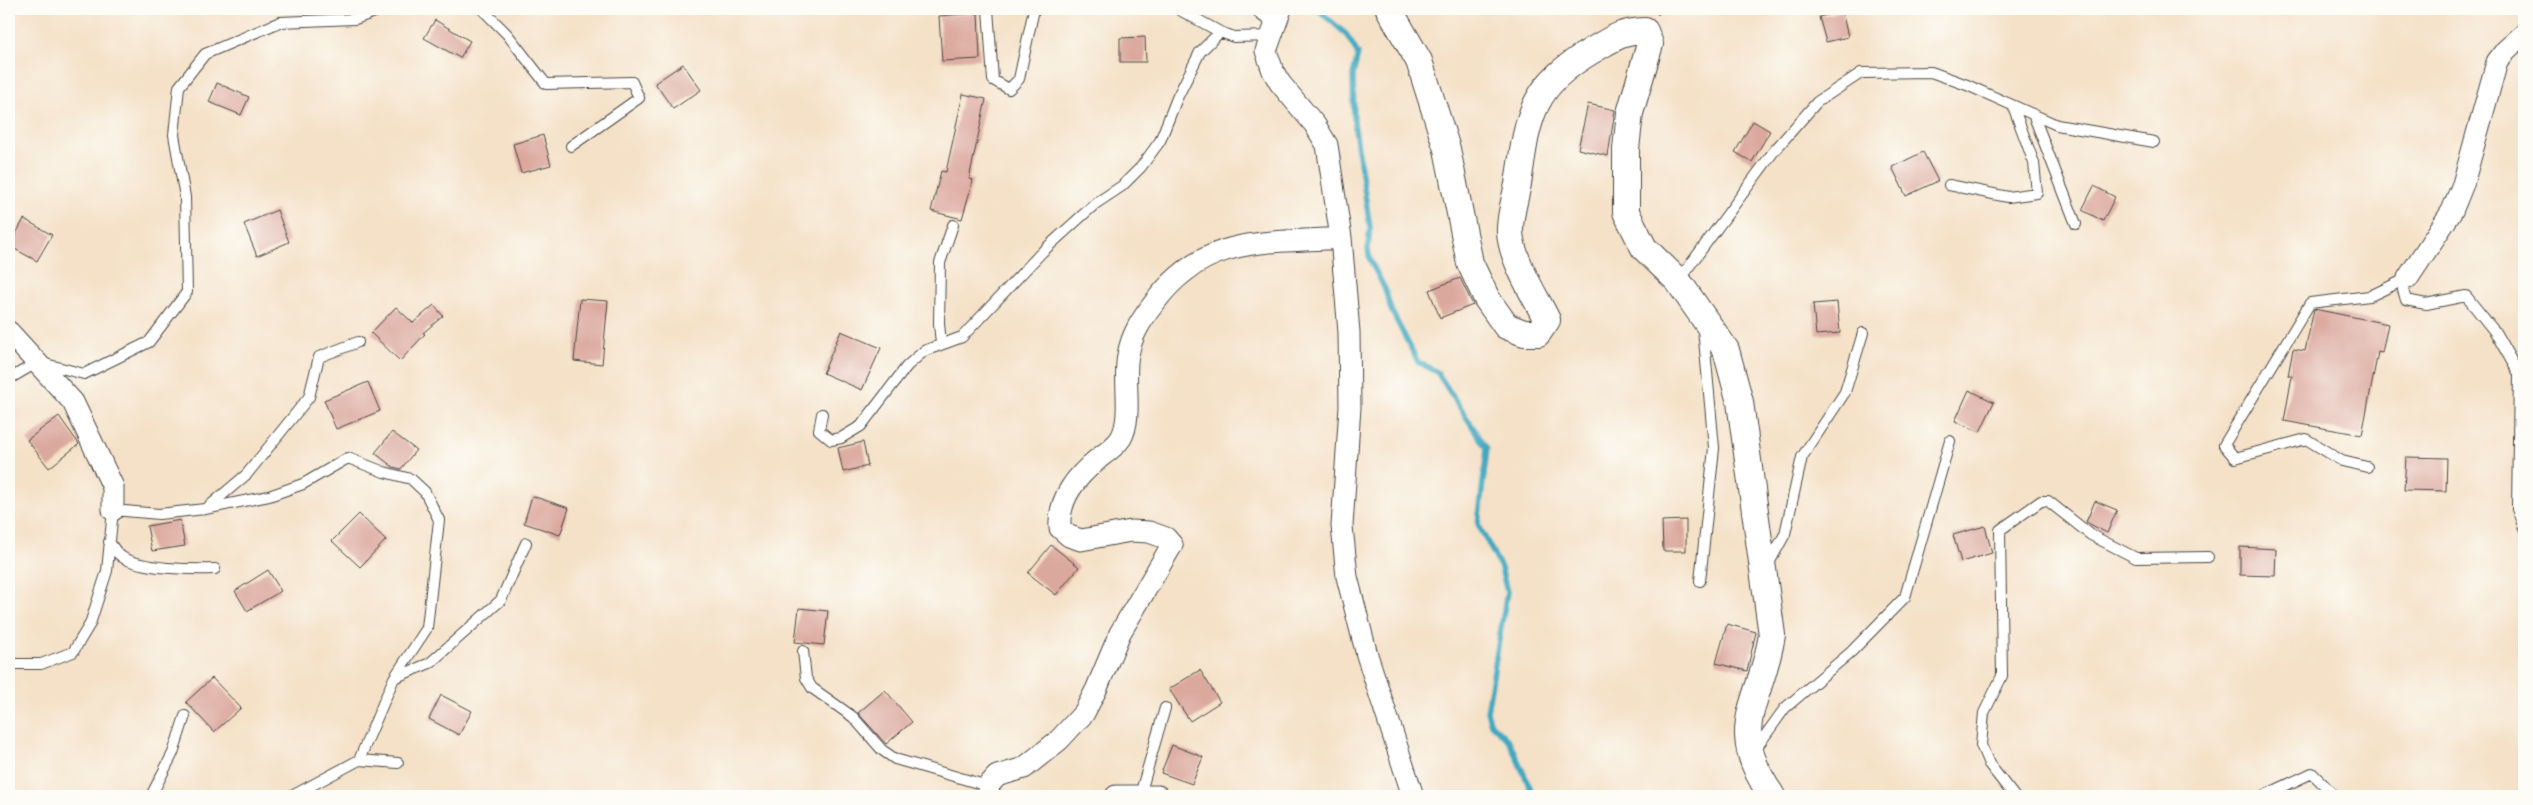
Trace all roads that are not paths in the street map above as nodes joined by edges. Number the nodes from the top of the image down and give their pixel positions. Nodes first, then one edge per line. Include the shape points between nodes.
1 (383, 9) edge
2 (482, 9) edge
3 (988, 9) edge
4 (1034, 9) edge
5 (1178, 9) edge
6 (1266, 9) edge
7 (1280, 9) edge
8 (1389, 9) edge
9 (1220, 32) junction
10 (2524, 34) edge
11 (1271, 36) junction
12 (2012, 106) junction
13 (2033, 114) junction
14 (2154, 142) dead end
15 (571, 146) dead end
16 (1949, 185) dead end
17 (2076, 224) dead end
18 (953, 226) dead end
19 (1341, 238) junction
20 (2408, 278) junction
21 (1678, 281) junction
22 (1702, 315) junction
23 (9, 332) edge
24 (1862, 333) dead end
25 (358, 342) dead end
26 (941, 343) junction
27 (38, 362) junction
28 (9, 379) edge
29 (822, 414) dead end
30 (1950, 441) dead end
31 (2367, 467) dead end
32 (205, 509) junction
33 (113, 510) junction
34 (2524, 528) edge
35 (109, 542) junction
36 (526, 543) dead end
37 (2208, 557) dead end
38 (215, 569) dead end
39 (1763, 572) junction
40 (1700, 581) dead end
41 (803, 651) dead end
42 (9, 664) edge
43 (394, 678) junction
44 (1165, 708) dead end
45 (185, 716) dead end
46 (1751, 755) junction
47 (359, 760) junction
48 (398, 763) dead end
49 (988, 791) edge
50 (152, 796) edge
51 (292, 796) edge
52 (1116, 796) edge
53 (1149, 796) edge
54 (1413, 796) edge
55 (1772, 796) edge
56 (2014, 796) edge
57 (2263, 796) edge
58 (2335, 796) edge

1 - 27 lane via 354,18 280,22 205,54 179,87 174,135 185,197 187,292 148,342 84,374
2 - 15 lane via 507,34 546,84 632,82 638,98
3 - 4 lane via 993,80 1009,90 1019,79
5 - 9 lane
6 - 7 street
7 - 11 street
8 - 21 street via 1418,62 1447,149 1470,263 1487,299 1506,326 1524,333 1538,333 1547,320 1516,254 1510,233 1525,135 1534,107 1546,85 1571,63 1624,32 1645,31 1650,44 1630,113 1626,149 1626,212 1644,248
9 - 11 lane via 1234,37
9 - 26 lane via 1200,52 1160,141 1141,167 1042,252 962,337
10 - 20 street via 2497,62 2452,212
11 - 19 street via 1266,51 1273,71 1315,124 1327,145
12 - 13 lane
12 - 16 lane via 2034,163 2037,193 2008,197
12 - 21 lane via 1931,72 1861,73 1817,102 1786,137
13 - 14 lane via 2057,125
13 - 17 lane
18 - 26 lane via 940,263
19 - 49 street via 1234,246 1213,253 1190,265 1166,286 1137,325 1126,368 1125,429 1120,440 1079,475 1065,498 1059,515 1060,528 1081,540 1131,531 1149,532 1166,538 1172,545 1120,633 1084,713 1059,740 1024,768 997,776
19 - 54 street via 1349,332 1350,407 1342,526 1347,577 1367,655
20 - 31 lane via 2370,296 2310,302 2224,446 2235,458 2306,439 2342,462
20 - 34 lane via 2403,290 2406,300 2426,304 2466,296 2495,332 2519,374 2517,509
21 - 22 street
22 - 39 street via 1726,350 1740,402
22 - 40 lane via 1714,448
23 - 27 street
24 - 39 lane via 1845,392 1802,457 1785,534
25 - 32 lane via 319,357 309,397 247,474
26 - 29 lane via 924,351 906,366 861,426 841,438 830,440 819,430
27 - 28 lane
27 - 33 street via 73,402 113,487
30 - 46 lane via 1905,597 1851,652 1785,708
32 - 33 lane via 159,514
32 - 43 lane via 269,496 303,484 348,458 411,478 425,492 439,520 426,628
33 - 35 lane
35 - 38 lane via 122,557 143,564
35 - 42 lane via 107,571 90,624 73,652 41,664
36 - 43 lane via 501,600 430,663
37 - 56 lane via 2136,558 2092,535 2048,501 2041,501 2000,530 2002,676 1984,713 1981,745 1989,764
39 - 46 street via 1772,635 1750,707 1746,735
41 - 49 lane via 806,678 812,688 853,717 882,750 895,758
43 - 47 lane
44 - 53 lane
45 - 50 lane via 173,753
46 - 55 street via 1758,776
47 - 48 lane
47 - 51 lane
52 - 53 street
57 - 58 lane via 2312,773

